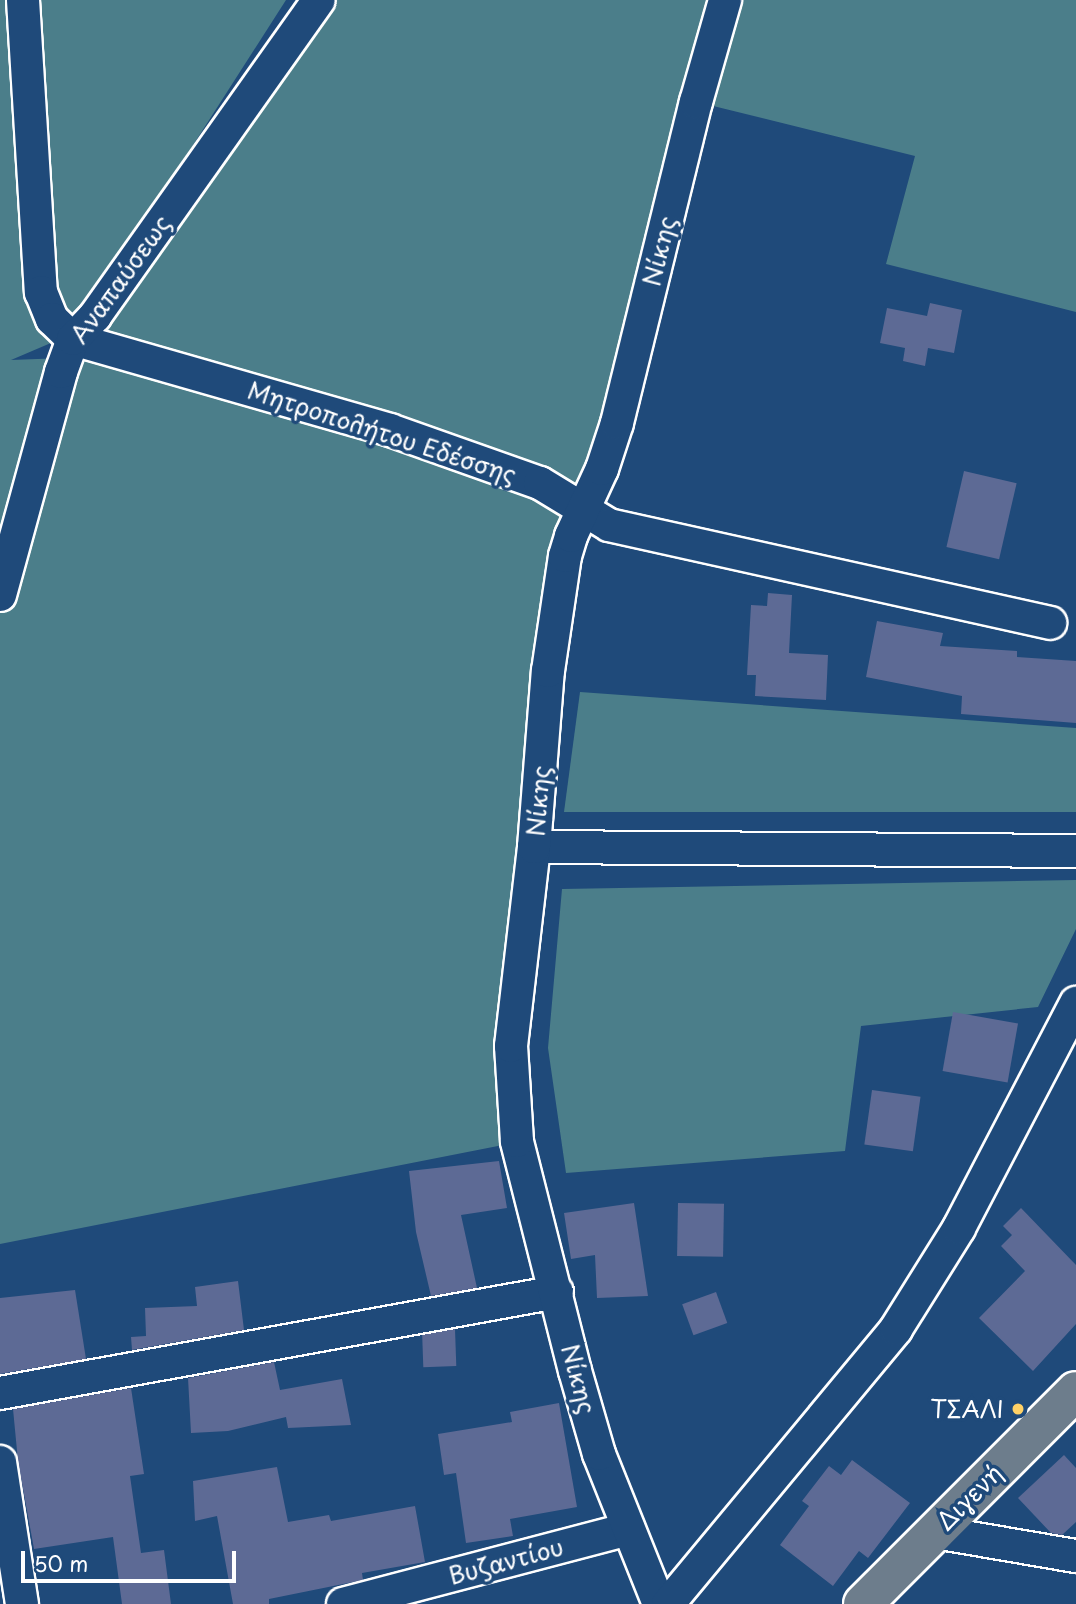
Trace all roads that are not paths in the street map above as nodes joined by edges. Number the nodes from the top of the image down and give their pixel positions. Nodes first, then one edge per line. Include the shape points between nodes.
1 (23, 0) edge
2 (319, 0) edge
3 (725, 0) edge
4 (74, 339) junction
5 (583, 510) junction
6 (0, 596) edge
7 (1051, 623) dead end
8 (534, 847) junction
9 (1076, 851) edge
10 (1072, 1025) edge
11 (557, 1292) junction
12 (1076, 1391) edge
13 (0, 1393) edge
14 (0, 1462) edge
15 (628, 1529) junction
16 (935, 1532) junction
17 (1076, 1556) edge
18 (8, 1563) edge
19 (22, 1604) edge
20 (343, 1604) edge
21 (659, 1604) edge
22 (667, 1604) edge
23 (863, 1604) edge

1 - 4 street via 41,292 52,319
2 - 4 street, Αναπαύσεως via 95,316
3 - 5 street, Νίκης via 617,423 603,469
4 - 5 street, Μητροπολήτου Εδέσσης via 390,430 540,483
4 - 6 street, Αναπαύσεως
5 - 7 street, Μητροπολήτου Εδέσσης via 609,525
5 - 8 street, Νίκης via 570,536 558,594
8 - 9 street
8 - 11 street, Νίκης via 513,1017 511,1074 517,1141
10 - 22 street via 959,1228 896,1329
11 - 13 street
11 - 15 street, Νίκης via 599,1454
12 - 16 main road, Διγενή
14 - 18 street
15 - 20 street, Βυζαντίου
15 - 21 street, Νίκης
16 - 17 street
16 - 23 main road, Διγενή
18 - 19 street

